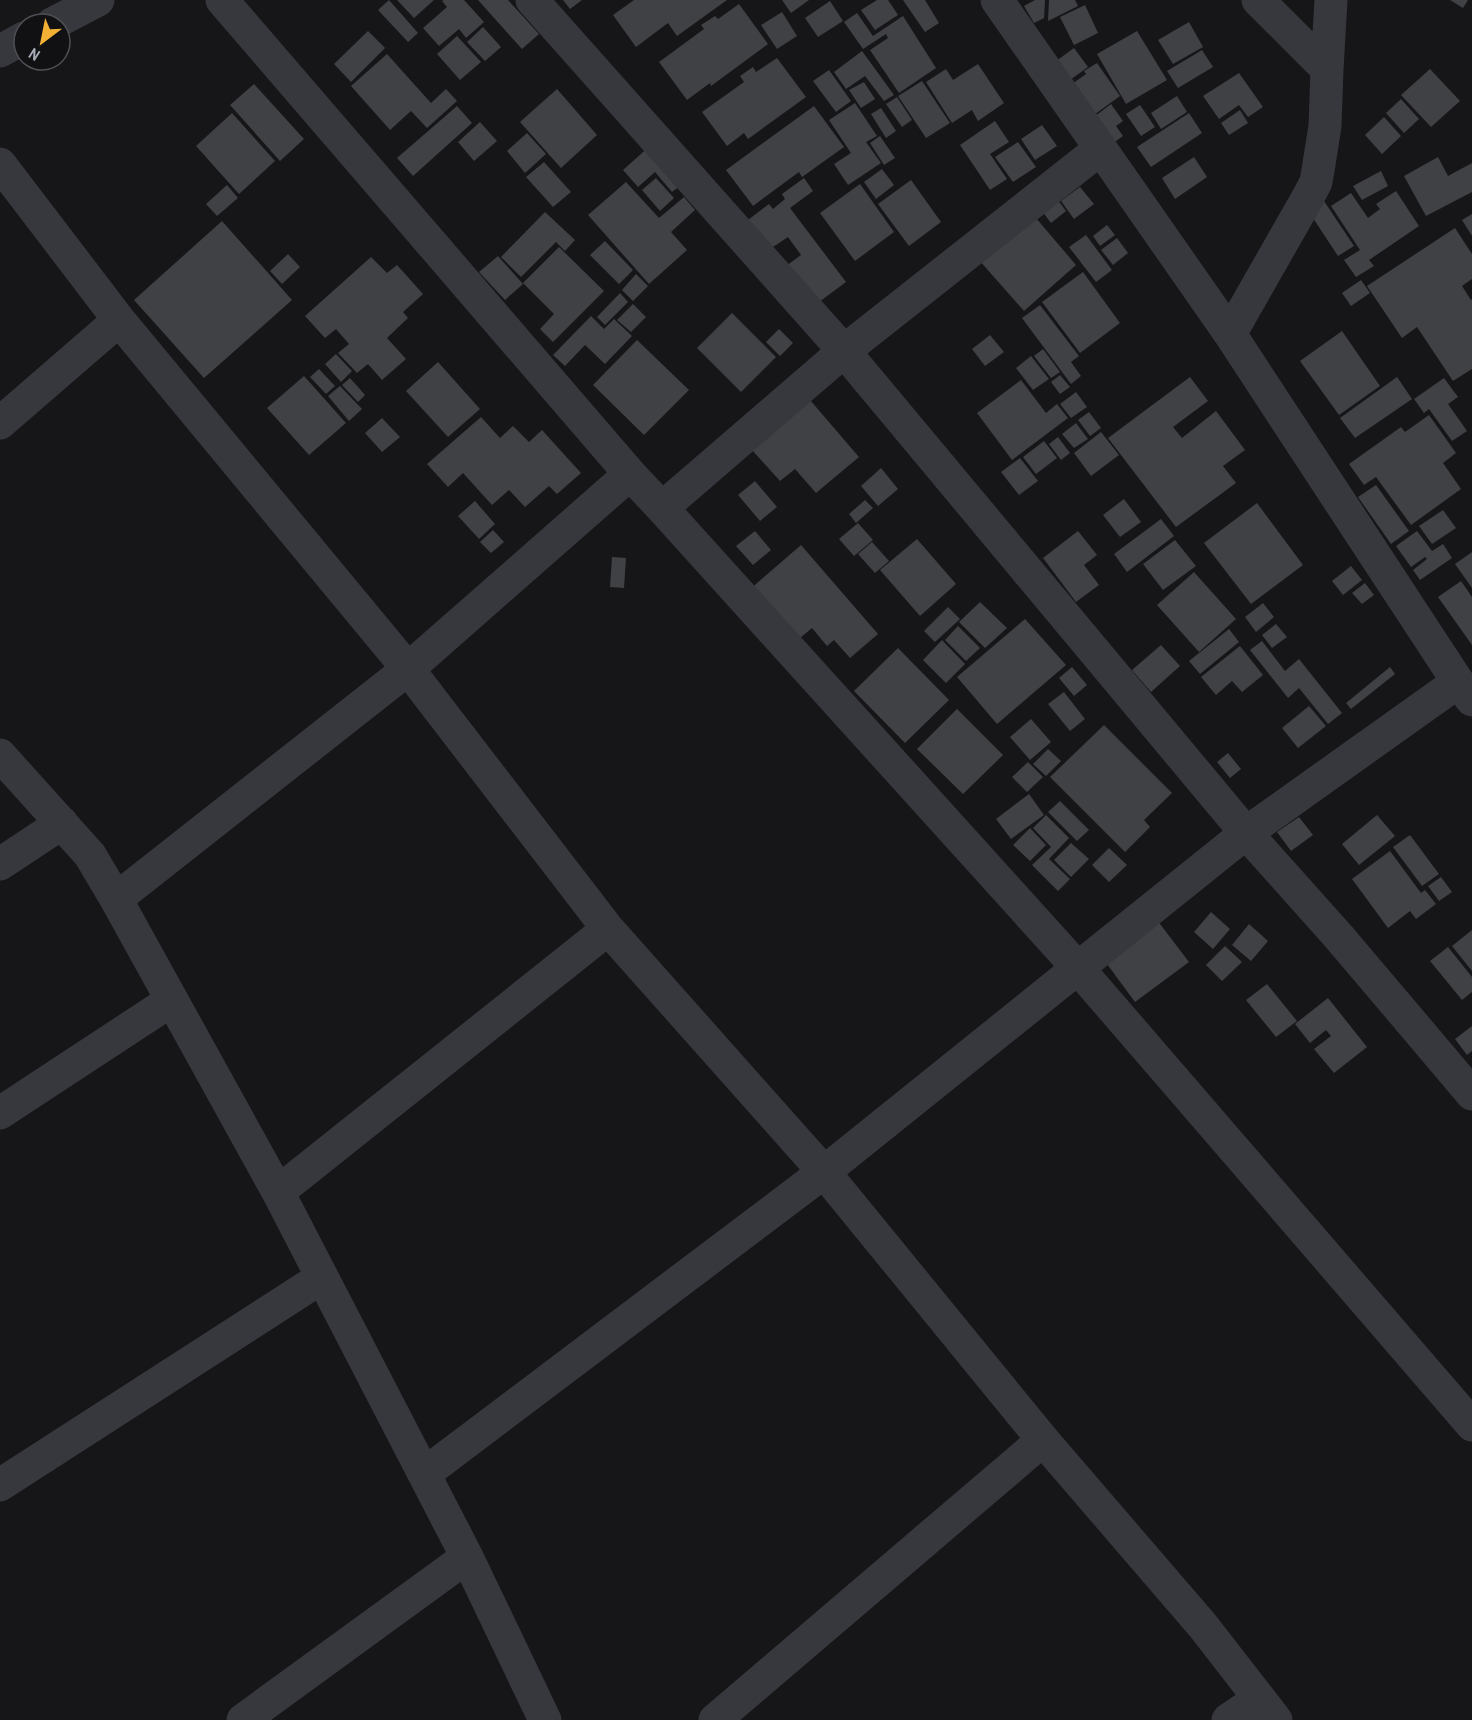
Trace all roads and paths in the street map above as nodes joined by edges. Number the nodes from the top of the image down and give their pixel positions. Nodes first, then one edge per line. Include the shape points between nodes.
1 (98, 0) edge
2 (222, 0) edge
3 (532, 0) edge
4 (997, 0) edge
5 (1258, 0) edge
6 (1331, 0) edge
7 (72, 14) edge
8 (1327, 69) junction
9 (1100, 149) junction
10 (0, 164) edge
11 (119, 320) junction
12 (1230, 334) junction
13 (844, 351) junction
14 (0, 423) edge
15 (630, 474) junction
16 (662, 507) junction
17 (408, 669) junction
18 (1465, 691) edge
19 (0, 755) edge
20 (62, 823) junction
21 (1246, 833) junction
22 (0, 864) edge
23 (116, 899) junction
24 (608, 929) junction
25 (1077, 967) junction
26 (172, 1000) junction
27 (1472, 1094) edge
28 (0, 1113) edge
29 (824, 1172) junction
30 (278, 1192) junction
31 (321, 1278) junction
32 (1472, 1425) edge
33 (1043, 1440) junction
34 (424, 1474) junction
35 (0, 1485) edge
36 (467, 1557) junction
37 (1268, 1710) edge
38 (243, 1720) edge
39 (545, 1720) edge
40 (715, 1720) edge
41 (1228, 1720) edge

1 - 7 street
2 - 15 street
3 - 13 street
4 - 9 street
5 - 8 street
6 - 8 street
8 - 12 street via 1325,126 1316,182
9 - 12 street
9 - 13 street
10 - 11 street
11 - 14 street
11 - 17 street
12 - 18 street
13 - 16 street
13 - 21 street
15 - 16 street
15 - 17 street
16 - 25 street
17 - 23 street
17 - 24 street
18 - 21 street
19 - 20 street
20 - 22 street
20 - 23 street via 90,855
21 - 25 street
21 - 27 street
23 - 26 street
24 - 29 street
24 - 30 street
25 - 29 street
25 - 32 street
26 - 28 street
26 - 30 street
29 - 33 street
29 - 34 street
30 - 31 street
31 - 34 street
31 - 35 street
33 - 37 street via 1203,1626
33 - 40 street
34 - 36 street
36 - 38 street
36 - 39 street
37 - 41 street

